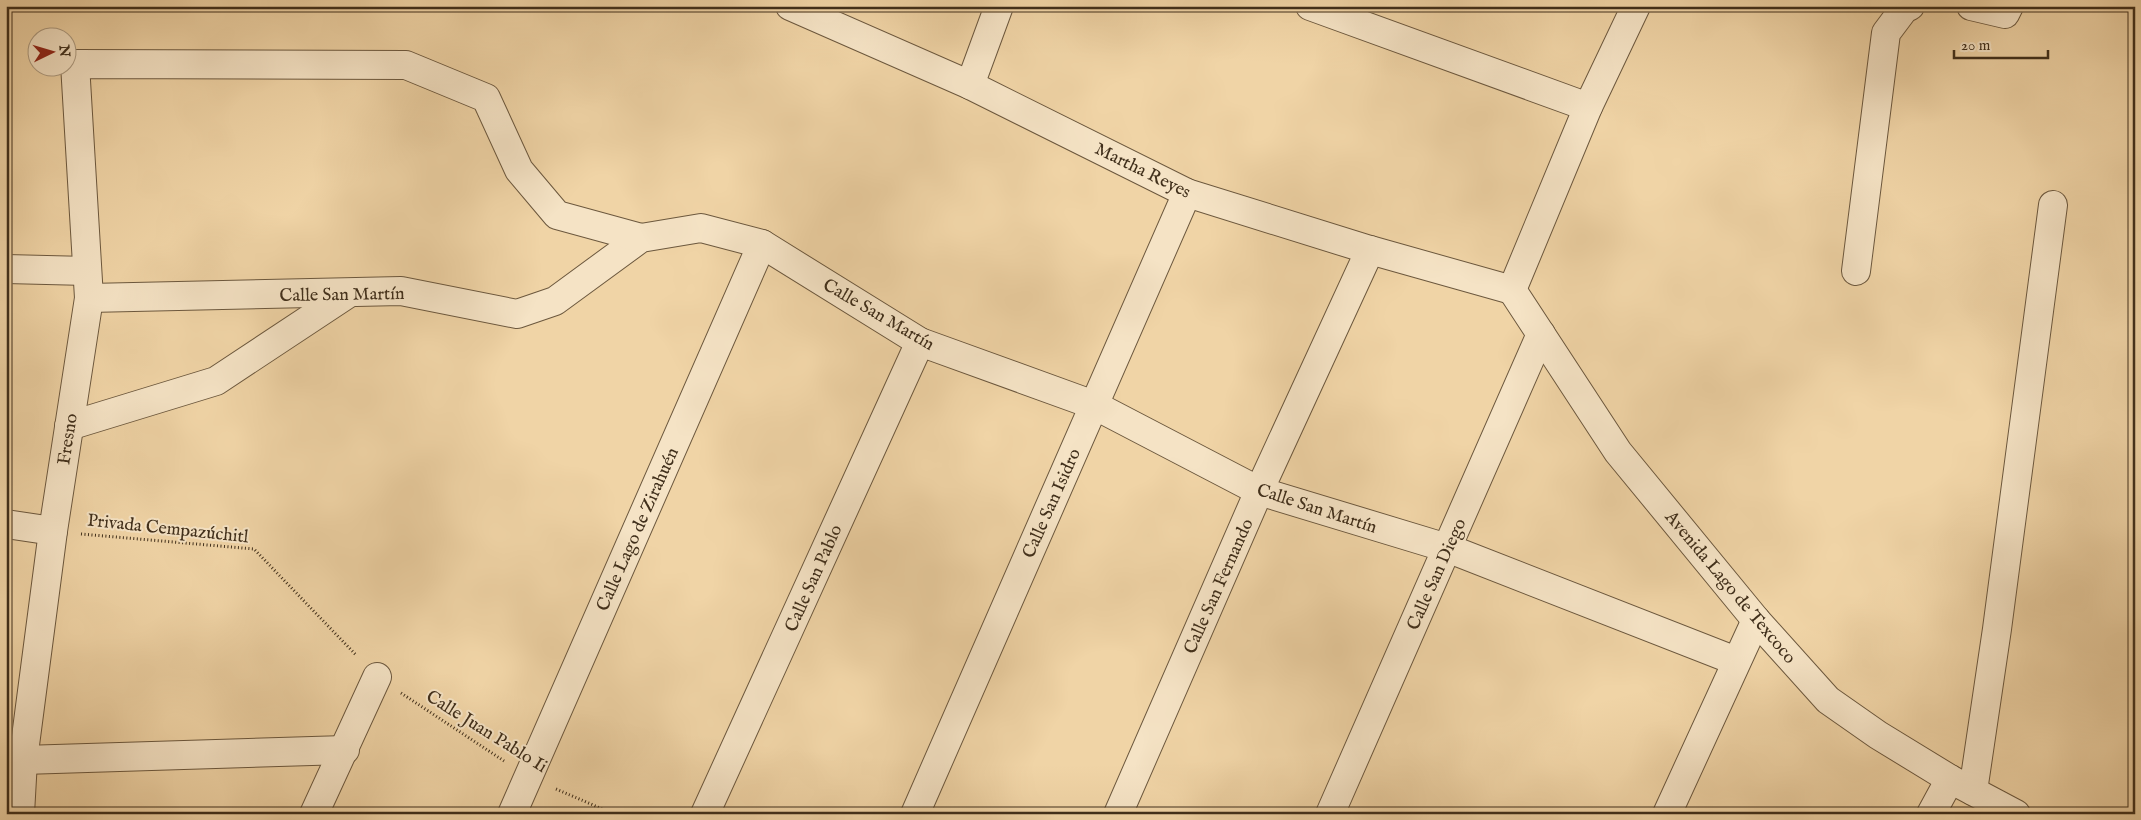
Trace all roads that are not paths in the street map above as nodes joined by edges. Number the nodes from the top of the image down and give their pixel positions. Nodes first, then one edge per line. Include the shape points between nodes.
1 (790, 6) edge
2 (999, 6) edge
3 (1310, 6) edge
4 (1636, 6) edge
5 (1910, 6) edge
6 (1971, 6) edge
7 (2009, 6) edge
8 (970, 85) junction
9 (1588, 107) junction
10 (1187, 193) junction
11 (2053, 205) dead end
12 (641, 238) junction
13 (762, 244) junction
14 (1370, 250) junction
15 (6, 269) edge
16 (88, 271) junction
17 (1856, 271) dead end
18 (1512, 290) junction
19 (349, 293) junction
20 (89, 298) junction
21 (1541, 334) junction
22 (920, 342) junction
23 (1094, 404) junction
24 (69, 426) junction
25 (1259, 491) junction
26 (6, 524) edge
27 (53, 531) junction
28 (1447, 548) junction
29 (1756, 620) junction
30 (1736, 661) junction
31 (377, 677) road end
32 (345, 750) junction
33 (23, 760) junction
34 (1961, 785) junction
35 (20, 814) edge
36 (314, 814) edge
37 (512, 814) edge
38 (705, 814) edge
39 (915, 814) edge
40 (1118, 814) edge
41 (1330, 814) edge
42 (1667, 814) edge
43 (1931, 814) edge
44 (2016, 814) edge

1 - 8 street, Martha Reyes
2 - 8 street
3 - 9 street
4 - 9 street
5 - 17 street via 1886,33
6 - 7 street via 2005,14
8 - 10 street, Martha Reyes
9 - 18 street
10 - 14 street, Martha Reyes
10 - 23 street, Calle San Isidro
11 - 34 street via 1997,630
12 - 13 street, Calle San Martín via 701,228
12 - 16 street, Fresno via 557,215 519,170 486,98 406,65 74,64
12 - 19 street, Calle San Martín via 555,301 517,314 401,290
13 - 22 street, Calle San Martín
13 - 37 street, Calle Lago de Zirahuén
14 - 18 street, Martha Reyes
14 - 25 street, Calle San Fernando
15 - 16 street
16 - 20 street, Fresno
18 - 21 street, Avenida Lago de Texcoco
19 - 20 street, Calle San Martín
19 - 24 street via 216,381
20 - 24 street, Fresno
21 - 28 street, Calle San Diego
21 - 29 street, Avenida Lago de Texcoco via 1618,452
22 - 23 street, Calle San Martín
22 - 38 street, Calle San Pablo
23 - 25 street, Calle San Martín
23 - 39 street, Calle San Isidro
24 - 27 street, Fresno
25 - 28 street, Calle San Martín
25 - 40 street, Calle San Fernando
26 - 27 street
27 - 33 street, Fresno
28 - 30 street, Calle San Martín
28 - 41 street, Calle San Diego
29 - 30 street
29 - 34 street, Avenida Lago de Texcoco via 1828,700 1878,735
30 - 42 street
31 - 32 street
32 - 33 street
32 - 36 street
33 - 35 street, Fresno
34 - 43 street
34 - 44 street, Avenida Lago de Texcoco

